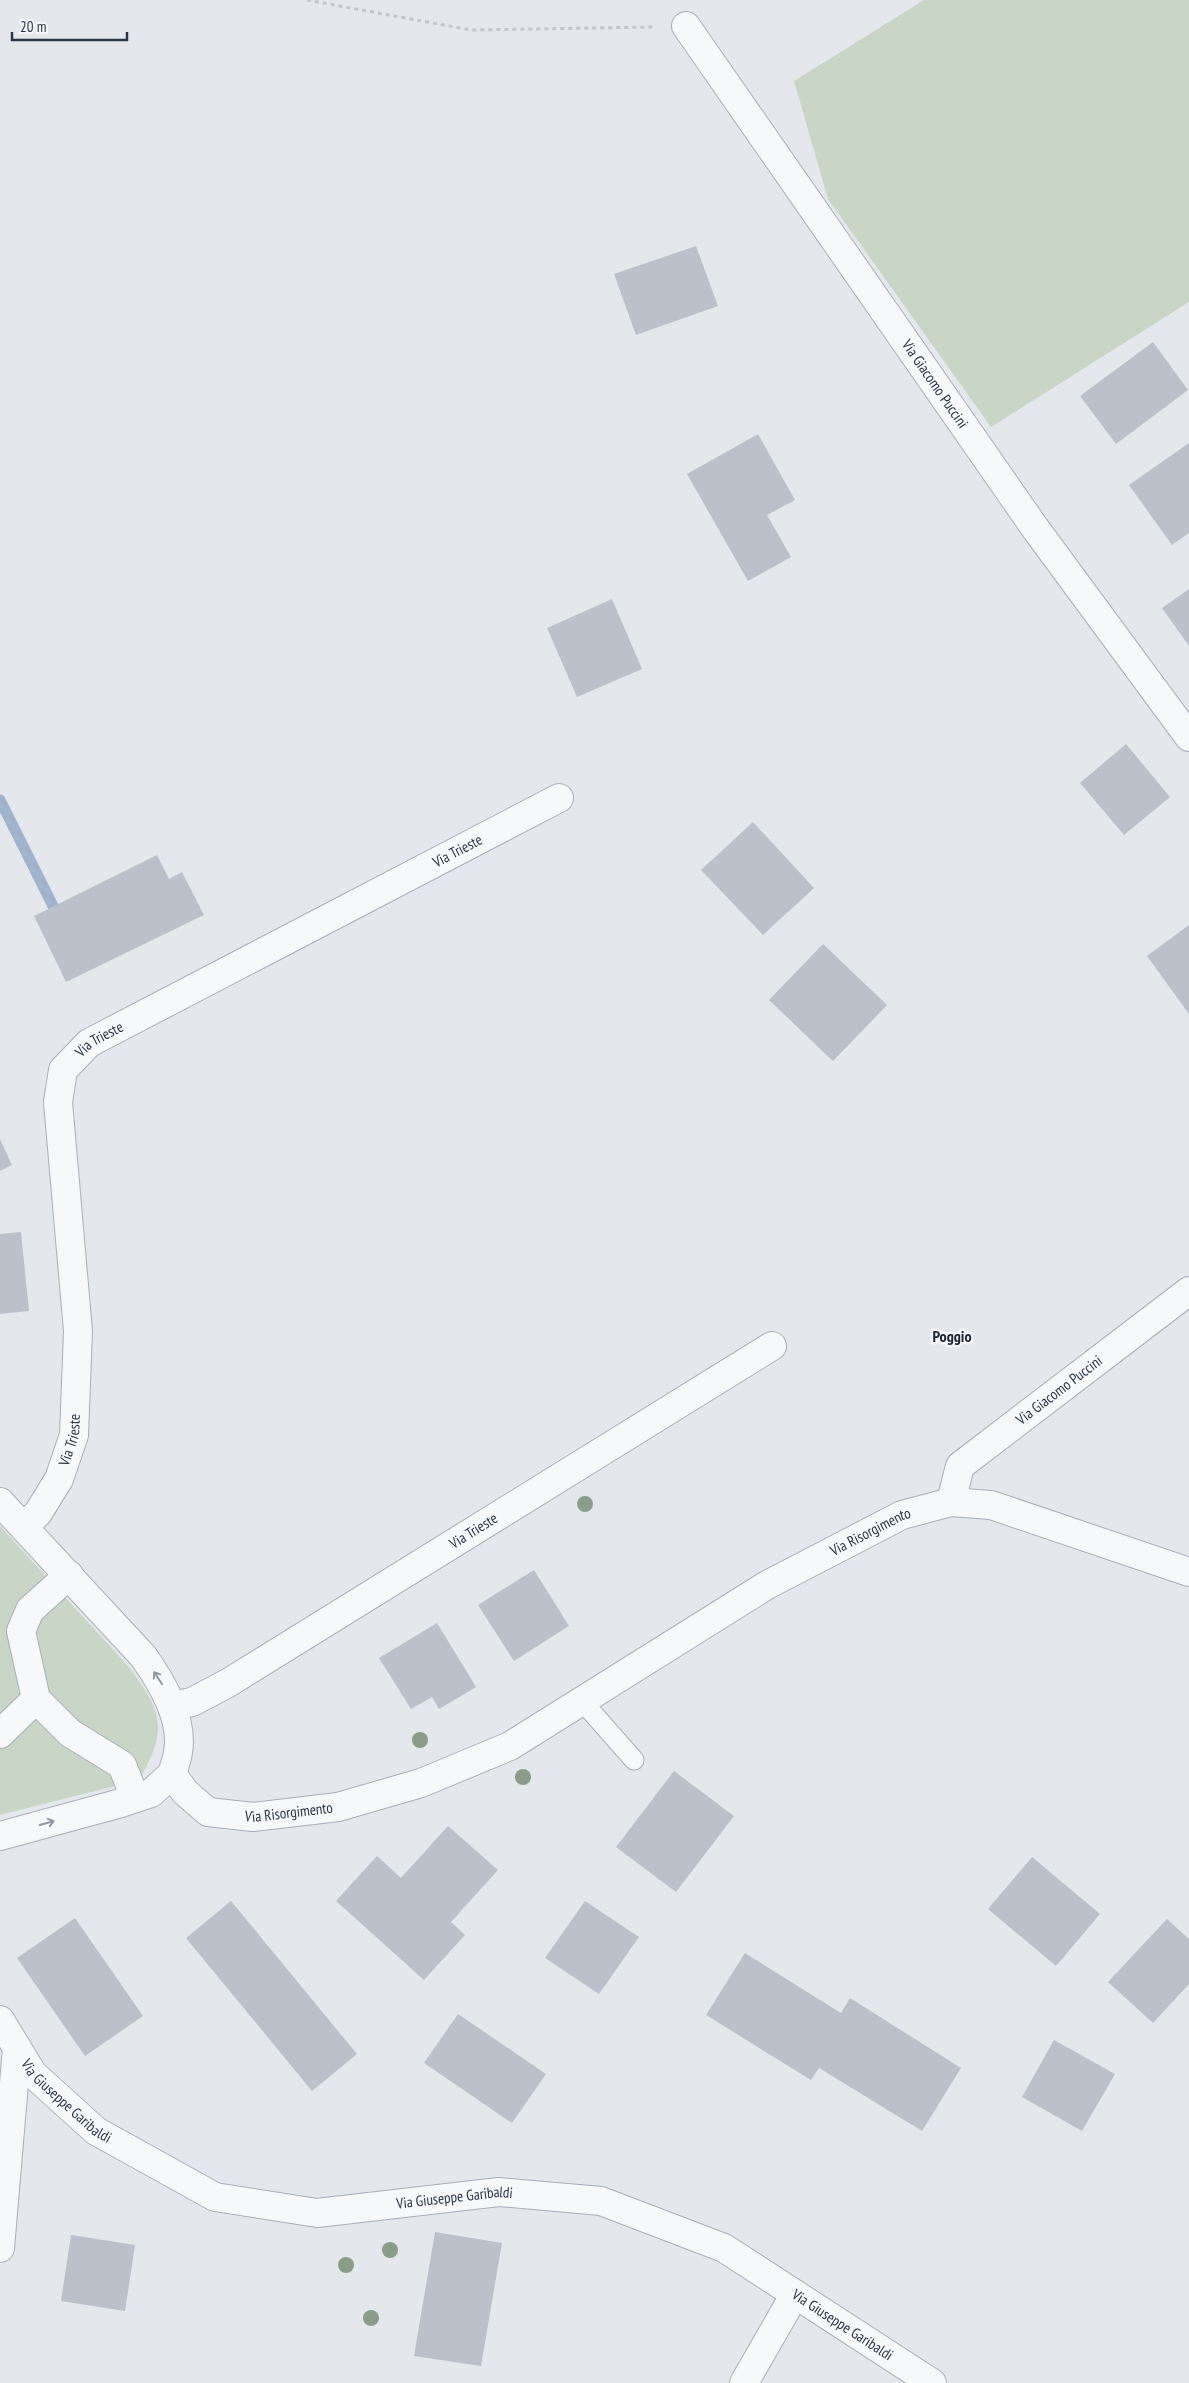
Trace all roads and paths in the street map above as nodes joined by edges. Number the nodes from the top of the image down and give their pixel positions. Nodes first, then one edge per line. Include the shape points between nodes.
1 (307, 0) edge
2 (686, 26) joint
3 (1189, 737) edge
4 (559, 798) dead end
5 (1189, 1291) edge
6 (772, 1346) dead end
7 (0, 1502) edge
8 (951, 1502) junction
9 (24, 1526) junction
10 (1189, 1572) edge
11 (69, 1575) junction
12 (36, 1698) junction
13 (582, 1701) junction
14 (172, 1706) junction
15 (0, 1734) edge
16 (634, 1760) dead end
17 (172, 1774) junction
18 (135, 1798) junction
19 (0, 1836) edge
20 (0, 2020) edge
21 (17, 2048) junction
22 (0, 2248) edge
23 (795, 2294) junction
24 (744, 2383) edge
25 (932, 2383) edge

1 - 2 path via 471,30
2 - 3 street, Via Giacomo Puccini via 1035,528
4 - 9 street, Via Trieste via 89,1042 63,1070 58,1102 78,1331 74,1435 59,1479 38,1513
5 - 8 street, Via Giacomo Puccini via 960,1466
6 - 14 street, Via Trieste via 228,1683 192,1702
7 - 9 street
8 - 10 street, Via Risorgimento via 991,1505
8 - 13 street, Via Risorgimento via 902,1515 767,1585
9 - 11 street
11 - 12 street via 30,1610 21,1631
14 -> 11 street via 162,1682 143,1656
12 - 15 street
12 - 18 street via 70,1733 122,1766
13 - 16 lane
13 - 17 street, Via Risorgimento via 510,1746 422,1783 338,1807 253,1817 208,1812 185,1792
14 - 17 street via 179,1751
17 - 18 street via 151,1793
19 -> 18 street
20 - 21 street, Via Giuseppe Garibaldi
21 - 22 street
21 - 23 street, Via Giuseppe Garibaldi via 33,2074 96,2131 215,2198 317,2213 499,2192 601,2201 724,2248
23 - 24 street
23 - 25 street, Via Giuseppe Garibaldi

